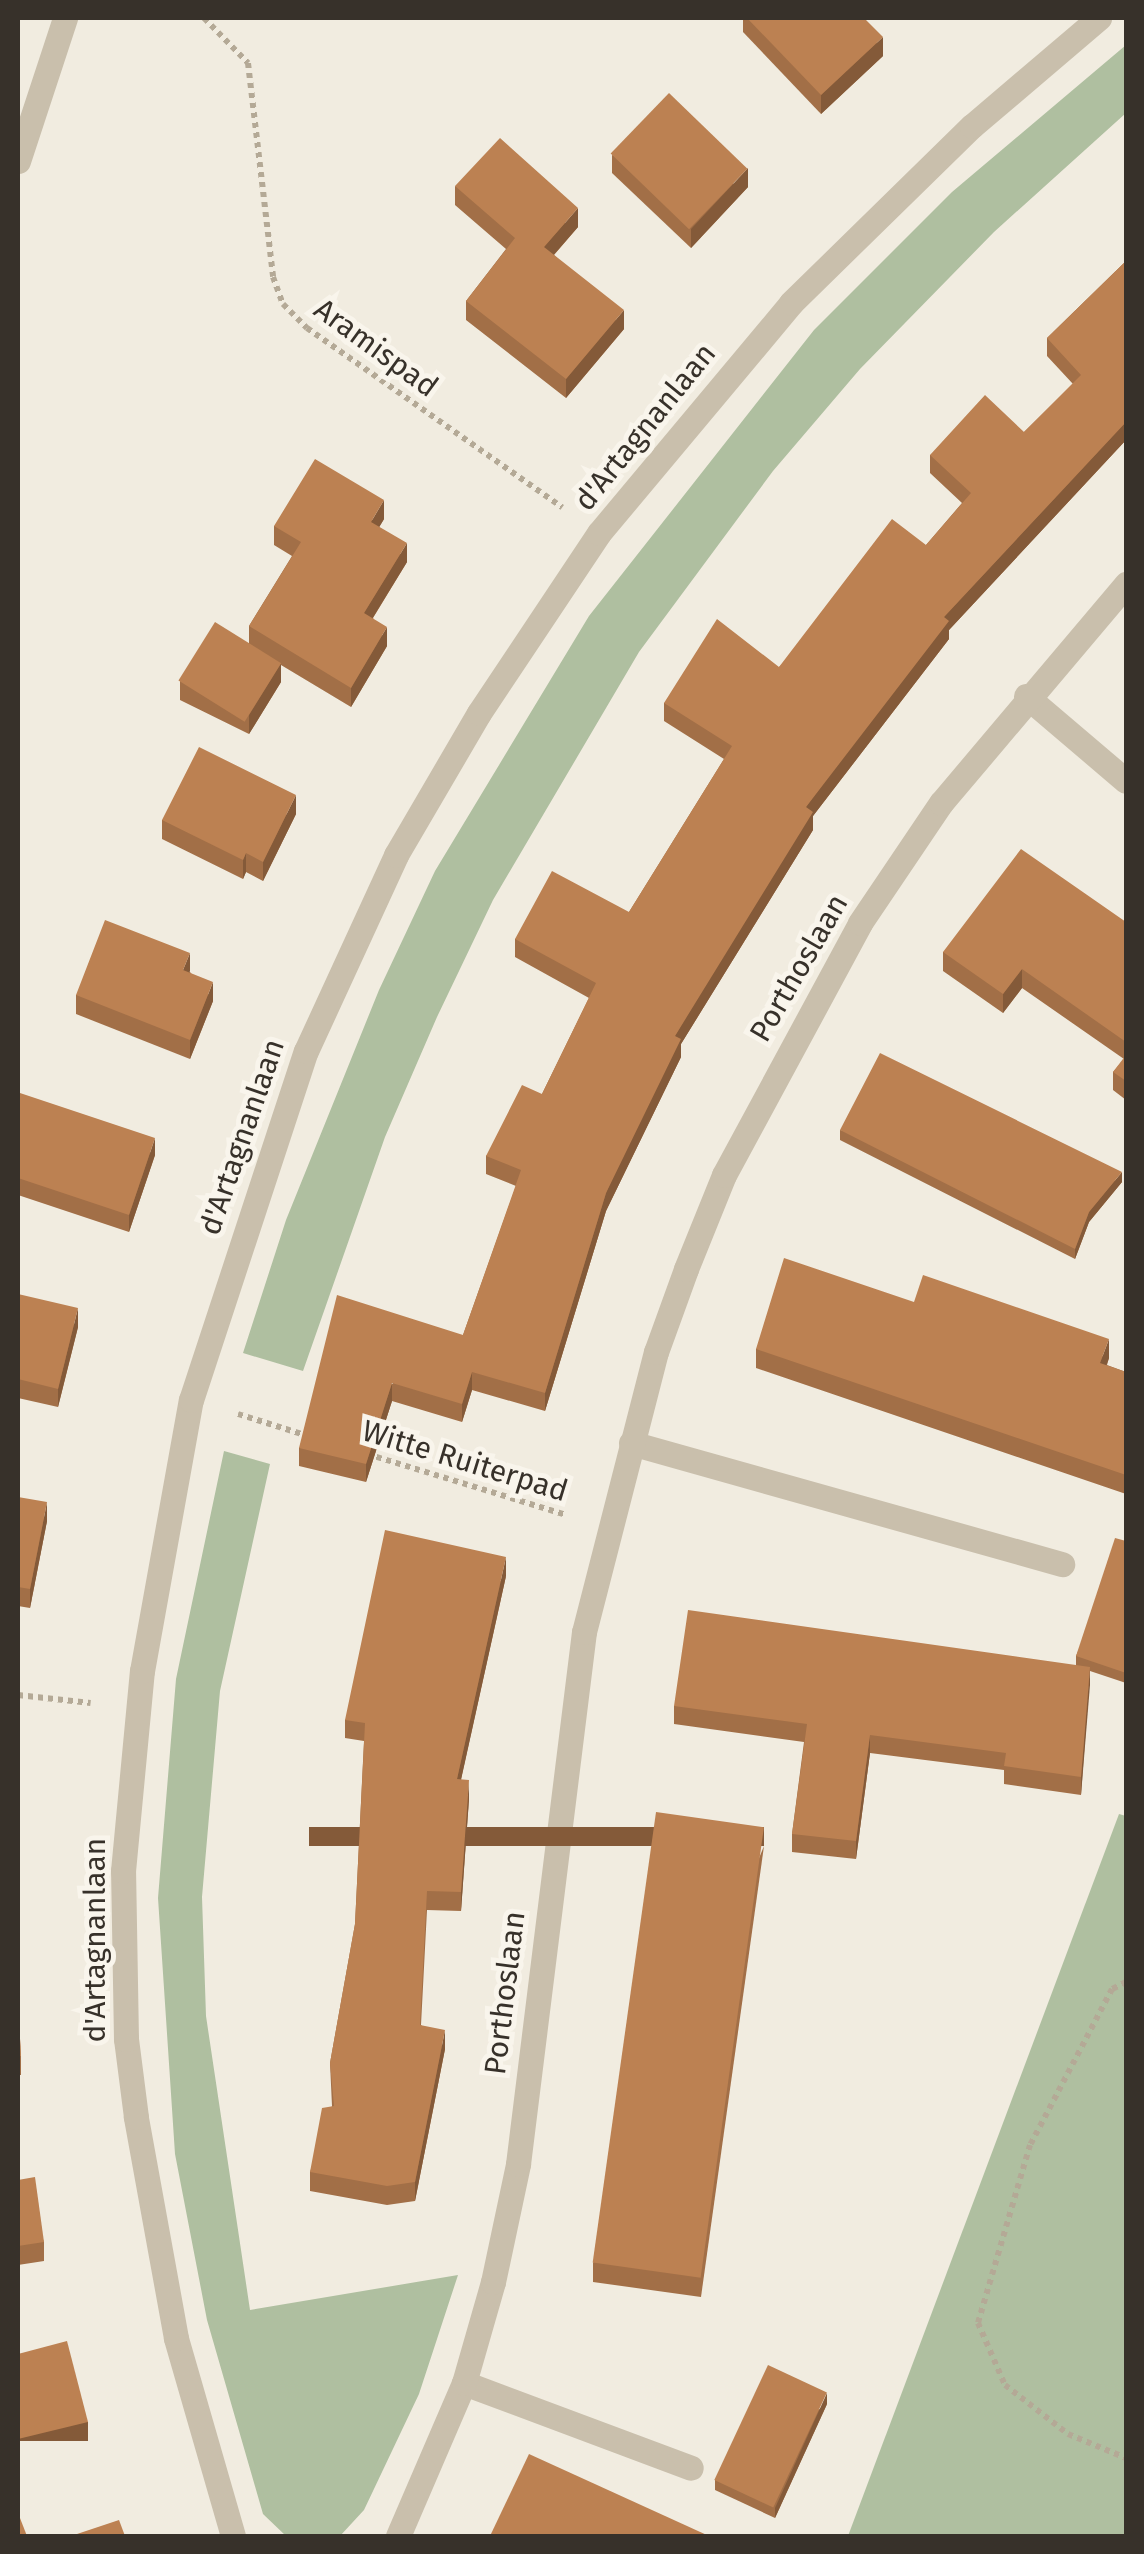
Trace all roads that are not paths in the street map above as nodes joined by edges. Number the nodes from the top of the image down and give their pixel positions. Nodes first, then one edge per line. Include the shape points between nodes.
1 (65, 18) edge
2 (1099, 18) edge
3 (18, 161) edge
4 (1126, 584) edge
5 (1026, 696) junction
6 (1126, 781) edge
7 (631, 1443) junction
8 (1062, 1564) dead end
9 (464, 2383) junction
10 (691, 2468) dead end
11 (233, 2536) edge
12 (398, 2536) edge

1 - 3 street
2 - 11 street, d'Artagnanlaan via 972,126 791,304 599,533 478,714 352,945 306,1051 192,1400 138,1708 124,1871 126,2040 176,2338
4 - 5 street, Porthoslaan
5 - 6 street
5 - 7 street, Porthoslaan via 870,908 787,1053 724,1175 686,1268
7 - 8 street
7 - 9 street, Porthoslaan via 569,1725 518,2164
9 - 10 street
9 - 12 street, Porthoslaan

